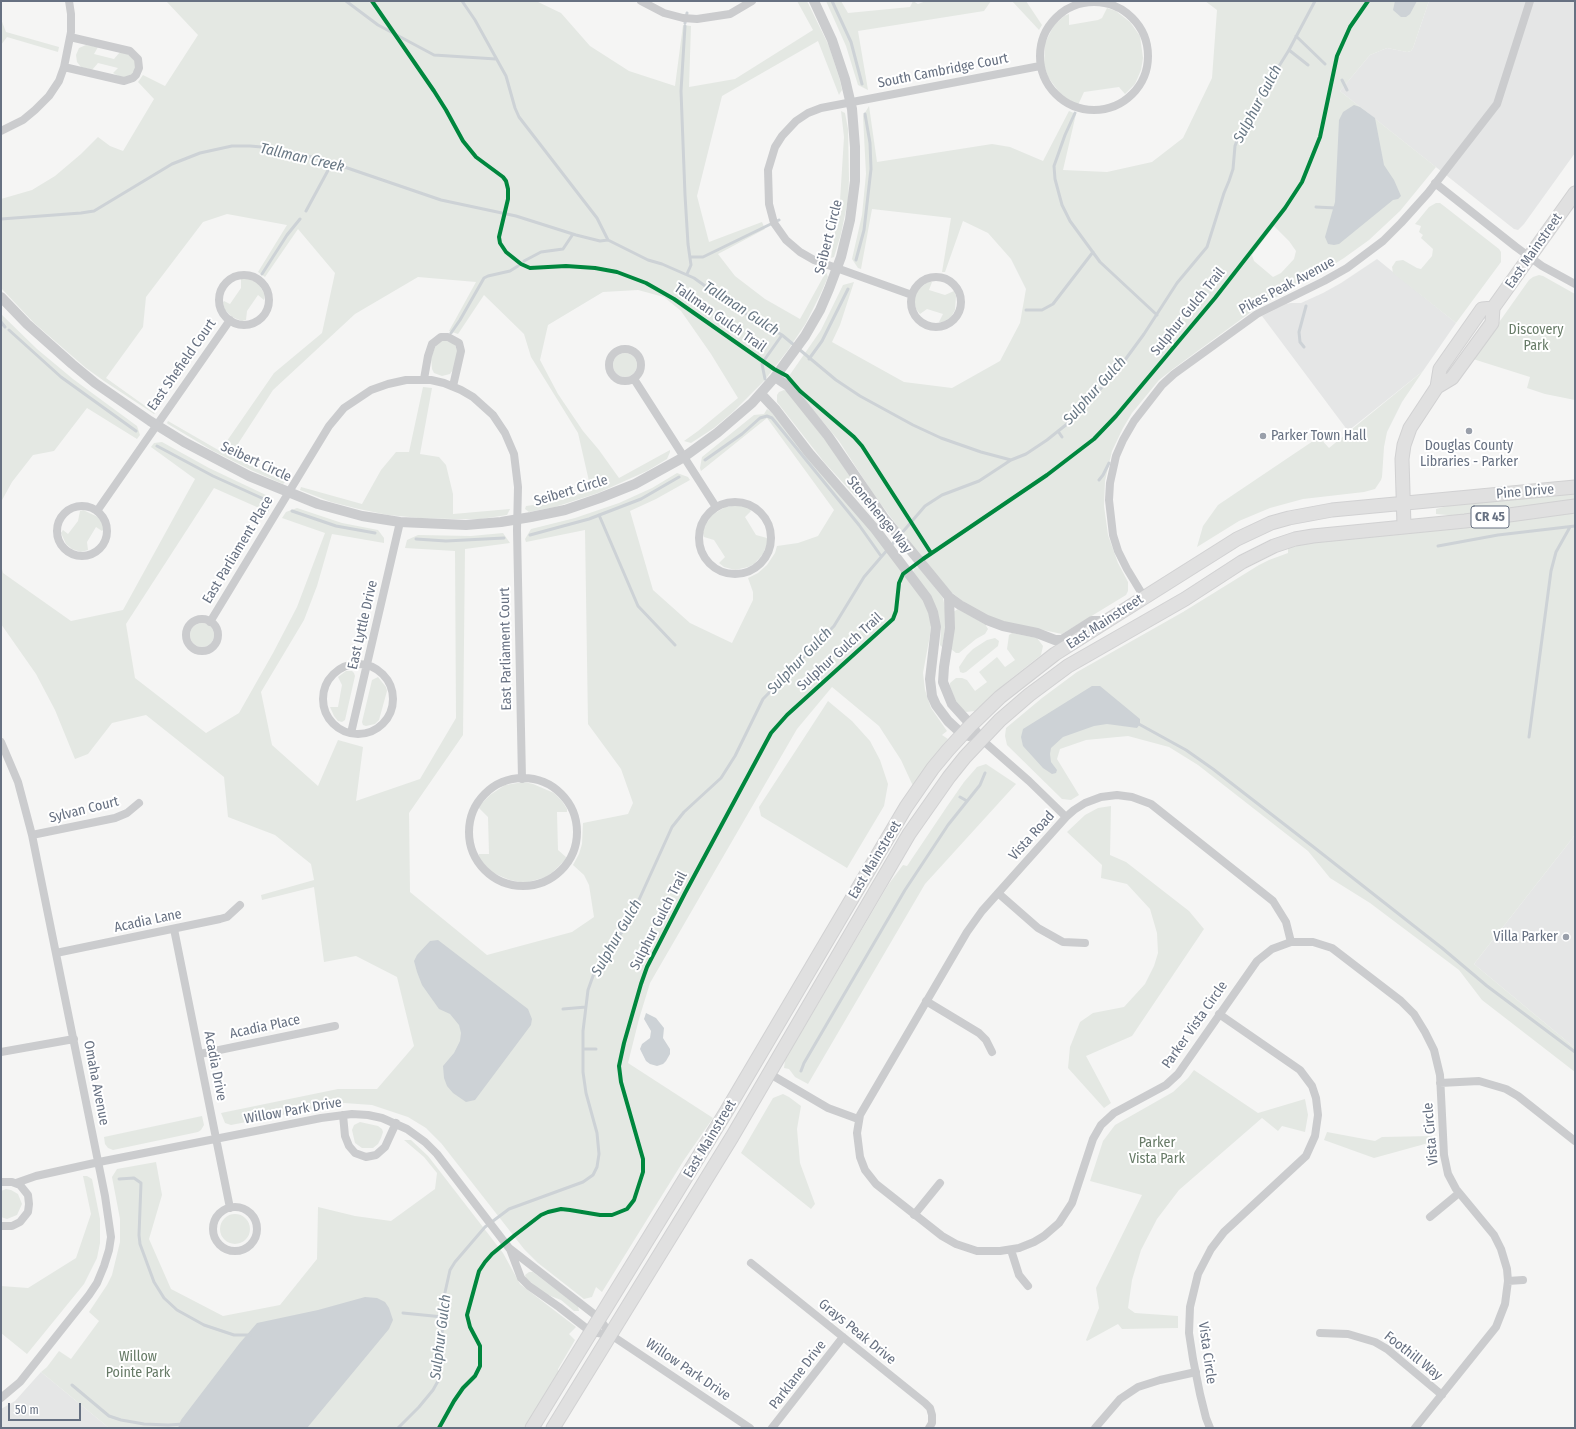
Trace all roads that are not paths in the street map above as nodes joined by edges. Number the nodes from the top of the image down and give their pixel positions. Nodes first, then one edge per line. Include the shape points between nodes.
1 (69, 1) edge
2 (641, 1) edge
3 (752, 1) edge
4 (814, 1) edge
5 (1530, 1) edge
6 (70, 37) junction
7 (1040, 66) junction
8 (64, 67) junction
9 (850, 102) junction
10 (1, 131) edge
11 (1435, 183) junction
12 (1575, 193) edge
13 (1530, 257) junction
14 (837, 268) junction
15 (1575, 284) edge
16 (912, 295) junction
17 (1, 297) edge
18 (230, 320) junction
19 (775, 377) junction
20 (424, 379) junction
21 (634, 379) dead end
22 (453, 386) junction
23 (761, 394) junction
24 (156, 425) junction
25 (684, 456) junction
26 (1575, 487) edge
27 (288, 493) junction
28 (1403, 504) junction
29 (1575, 506) edge
30 (716, 507) junction
31 (97, 511) junction
32 (518, 520) junction
33 (400, 522) junction
34 (1404, 526) junction
35 (949, 597) junction
36 (1144, 597) junction
37 (1107, 621) junction
38 (210, 622) junction
39 (367, 665) junction
40 (971, 725) junction
41 (351, 733) junction
42 (962, 734) junction
43 (981, 739) junction
44 (1, 742) edge
45 (522, 779) junction
46 (139, 803) dead end
47 (1066, 817) junction
48 (32, 835) junction
49 (998, 893) junction
50 (240, 905) dead end
51 (174, 929) junction
52 (1291, 942) junction
53 (1085, 944) dead end
54 (56, 953) junction
55 (926, 1001) junction
56 (1219, 1014) junction
57 (335, 1026) dead end
58 (74, 1039) junction
59 (1, 1052) edge
60 (992, 1052) dead end
61 (200, 1054) junction
62 (770, 1074) junction
63 (1440, 1083) junction
64 (343, 1114) junction
65 (858, 1119) junction
66 (396, 1123) junction
67 (217, 1139) junction
68 (1575, 1141) edge
69 (98, 1162) junction
70 (1, 1182) edge
71 (16, 1183) junction
72 (940, 1183) dead end
73 (1459, 1193) junction
74 (230, 1208) junction
75 (914, 1215) junction
76 (1430, 1217) dead end
77 (1, 1226) edge
78 (509, 1248) junction
79 (1011, 1250) junction
80 (751, 1263) dead end
81 (1523, 1280) dead end
82 (1508, 1281) junction
83 (1028, 1286) dead end
84 (600, 1318) junction
85 (592, 1332) junction
86 (1320, 1333) dead end
87 (611, 1335) junction
88 (843, 1337) junction
89 (1196, 1372) junction
90 (1442, 1395) junction
91 (1, 1398) edge
92 (532, 1428) edge
93 (553, 1428) edge
94 (750, 1428) edge
95 (772, 1428) edge
96 (929, 1428) edge
97 (1095, 1428) edge
98 (1210, 1428) edge
99 (1416, 1428) edge

1 - 6 street via 72,22
2 - 3 street via 664,13 697,19 730,14
4 - 9 street, Seibert Circle via 835,48
5 - 11 street, Pikes Peak Avenue via 1497,104
6 - 8 street
6 - 8 street via 130,51 138,59 139,68 133,78 124,81
7 - 7 street via 1048,85 1062,100 1080,108 1100,110 1120,103 1136,90 1147,66 1147,45 1139,27 1126,13 1109,4 1084,3 1065,10 1051,23 1040,46
7 - 9 street, South Cambridge Court
8 - 10 street via 56,86 42,104 23,120
9 - 14 street, Seibert Circle via 855,147 855,181 850,220
9 - 14 street, South Cambridge Court via 815,110 792,126 775,147 767,177 770,212 779,232 806,256
11 - 13 street
11 - 36 street, Pikes Peak Avenue via 1396,228 1368,253 1324,281 1257,314 1168,380 1141,411 1128,430 1116,456 1109,500 1118,551
12 - 13 main road, East Mainstreet
13 - 15 street
13 - 28 main road, East Mainstreet via 1493,308 1482,309 1440,369 1437,387 1416,417 1405,441 1402,459
14 - 16 street, South Cambridge Court
14 - 19 street, Seibert Circle via 825,300 805,336
16 - 16 street via 913,312 929,326 946,325 953,320 960,308 958,291 945,279 931,278 923,281
17 - 24 street, Seibert Circle via 72,364
18 - 18 street, East Shefield Court via 238,324 248,324 256,321 268,306 265,288 256,278 239,275 228,280 223,287 219,294 219,303
18 - 24 street, East Shefield Court
19 - 23 street, Seibert Circle
19 - 35 street, Stonehenge Way via 788,386 828,436 885,519
20 - 22 street, East Parliament Court
20 - 22 street via 432,344 441,337 448,337 458,343 461,351
20 - 27 street, East Parliament Place via 383,385 344,408 328,426
21 - 25 street
22 - 32 street, East Parliament Court via 473,397 488,410 509,440 514,454 517,478
23 - 25 street, Seibert Circle via 726,426
23 - 42 street, Stonehenge Way via 875,529 931,604 936,637 930,679 932,696 941,713
24 - 27 street, Seibert Circle via 221,462
24 - 31 street, East Shefield Court
25 - 30 street
25 - 32 street, Seibert Circle via 651,476 612,494 571,508
26 - 28 main road, Pine Drive / CR 45
27 - 33 street, Seibert Circle via 362,516
27 - 38 street, East Parliament Place
28 - 34 main road, East Mainstreet
28 - 36 main road, East Mainstreet via 1304,514 1271,523 1237,539
29 - 34 main road, Pine Drive / CR 45 via 1465,521
30 - 30 street via 707,515 701,526 700,545 705,557 713,566 724,572 737,574 755,568 770,548 771,530 766,518 752,506 740,502 728,502
31 - 31 street via 80,506 64,514 59,524 58,536 72,554 84,556 95,552 106,538 106,526
32 - 33 street, Seibert Circle via 466,525
32 - 45 street, East Parliament Court
33 - 39 street, East Lyttle Drive
34 - 43 main road, East Mainstreet via 1295,540 1242,562 1185,599 1068,666 1015,707
35 - 37 street, Stonehenge Way via 987,620 1055,640 1062,640 1092,621
35 - 40 street via 950,628 943,682 952,704
36 - 37 main road, East Mainstreet
37 - 40 main road, East Mainstreet via 1030,672
38 - 38 street, East Parliament Place via 202,619 194,621 187,630 187,642 195,650 207,651 216,643 217,631
39 - 41 street, East Lyttle Drive
39 - 41 street via 380,672 389,682 393,696 391,710 384,723 372,731
39 - 41 street via 352,665 339,671 329,681 324,695 328,716 338,727
40 - 42 main road, East Mainstreet
40 - 43 street
42 - 43 street
42 - 84 main road, East Mainstreet via 933,768 906,807 726,1112
43 - 47 street
43 - 62 main road, East Mainstreet via 934,797 910,834
44 - 48 street, Omaha Avenue via 18,782
45 - 45 street via 504,782 483,796 471,817 469,836 473,854 483,869 509,885 522,886 541,883 558,873 570,858 576,832 575,819 570,807 558,792 541,782
46 - 48 street, Sylvan Court via 127,813 115,818
47 - 49 street, Vista Road
47 - 52 street, Vista Road via 1080,806 1105,796 1128,796 1150,804 1273,901 1286,922
48 - 54 street, Omaha Avenue
49 - 53 street via 1038,928 1063,942
49 - 55 street, Vista Road via 967,932
50 - 51 street, Acadia Lane via 227,917
51 - 54 street, Acadia Lane
51 - 61 street, Acadia Drive
52 - 56 street, Parker Vista Circle via 1272,949 1256,961
52 - 63 street, Vista Circle via 1307,941 1332,948 1409,1008 1434,1050
54 - 58 street, Omaha Avenue
55 - 60 street via 979,1033
55 - 65 street, Vista Road
56 - 79 street, Parker Vista Circle via 1174,1078 1166,1085 1114,1113 1101,1125 1093,1139 1074,1198 1059,1223 1039,1239
56 - 89 street, Vista Circle via 1300,1070 1309,1080 1314,1092 1318,1106 1318,1123 1306,1156 1227,1229 1202,1265 1189,1315 1190,1344
57 - 61 street, Acadia Place
58 - 59 street
58 - 69 street, Omaha Avenue
61 - 67 street, Acadia Drive
62 - 65 street via 828,1108
62 - 87 main road, East Mainstreet
63 - 68 street via 1479,1081 1506,1089
63 - 73 street, Vista Circle via 1445,1163
64 - 66 street, Willow Park Drive via 368,1115
64 - 66 street via 345,1136 349,1146 355,1153 366,1156 376,1155 385,1147
64 - 67 street, Willow Park Drive
65 - 75 street, Parker Vista Circle via 858,1149 866,1170 876,1184
66 - 78 street, Willow Park Drive via 433,1149
67 - 69 street, Willow Park Drive
67 - 74 street, Acadia Drive
69 - 71 street, Willow Park Drive
69 - 91 street, Omaha Avenue via 111,1232 103,1270 89,1295 38,1360 16,1386
70 - 71 street
71 - 77 street via 28,1195 28,1212 16,1225
72 - 75 street
73 - 76 street
73 - 82 street, Vista Circle via 1498,1241
74 - 74 street via 221,1213 215,1221 214,1237 220,1246 235,1251 249,1246 255,1238 256,1224 252,1215 244,1209
75 - 79 street, Parker Vista Circle via 962,1247 984,1251
78 - 84 street, Willow Park Drive
78 - 85 street, Willow Park Drive via 524,1282
79 - 83 street via 1019,1275
80 - 88 street, Grays Peak Drive
81 - 82 street
82 - 90 street, Vista Circle via 1505,1304 1496,1327
84 - 85 main road, East Mainstreet
84 - 87 street, Willow Park Drive
85 - 87 street, Willow Park Drive
85 - 92 main road, East Mainstreet
86 - 90 street, Foothill Way via 1348,1334 1375,1342
87 - 93 main road, East Mainstreet
87 - 94 street, Willow Park Drive
88 - 95 street, Parklane Drive
88 - 96 street, Grays Peak Drive via 930,1408 932,1423
89 - 97 street via 1138,1387 1113,1406
89 - 98 street, Vista Circle via 1204,1413
90 - 99 street, Vista Circle

